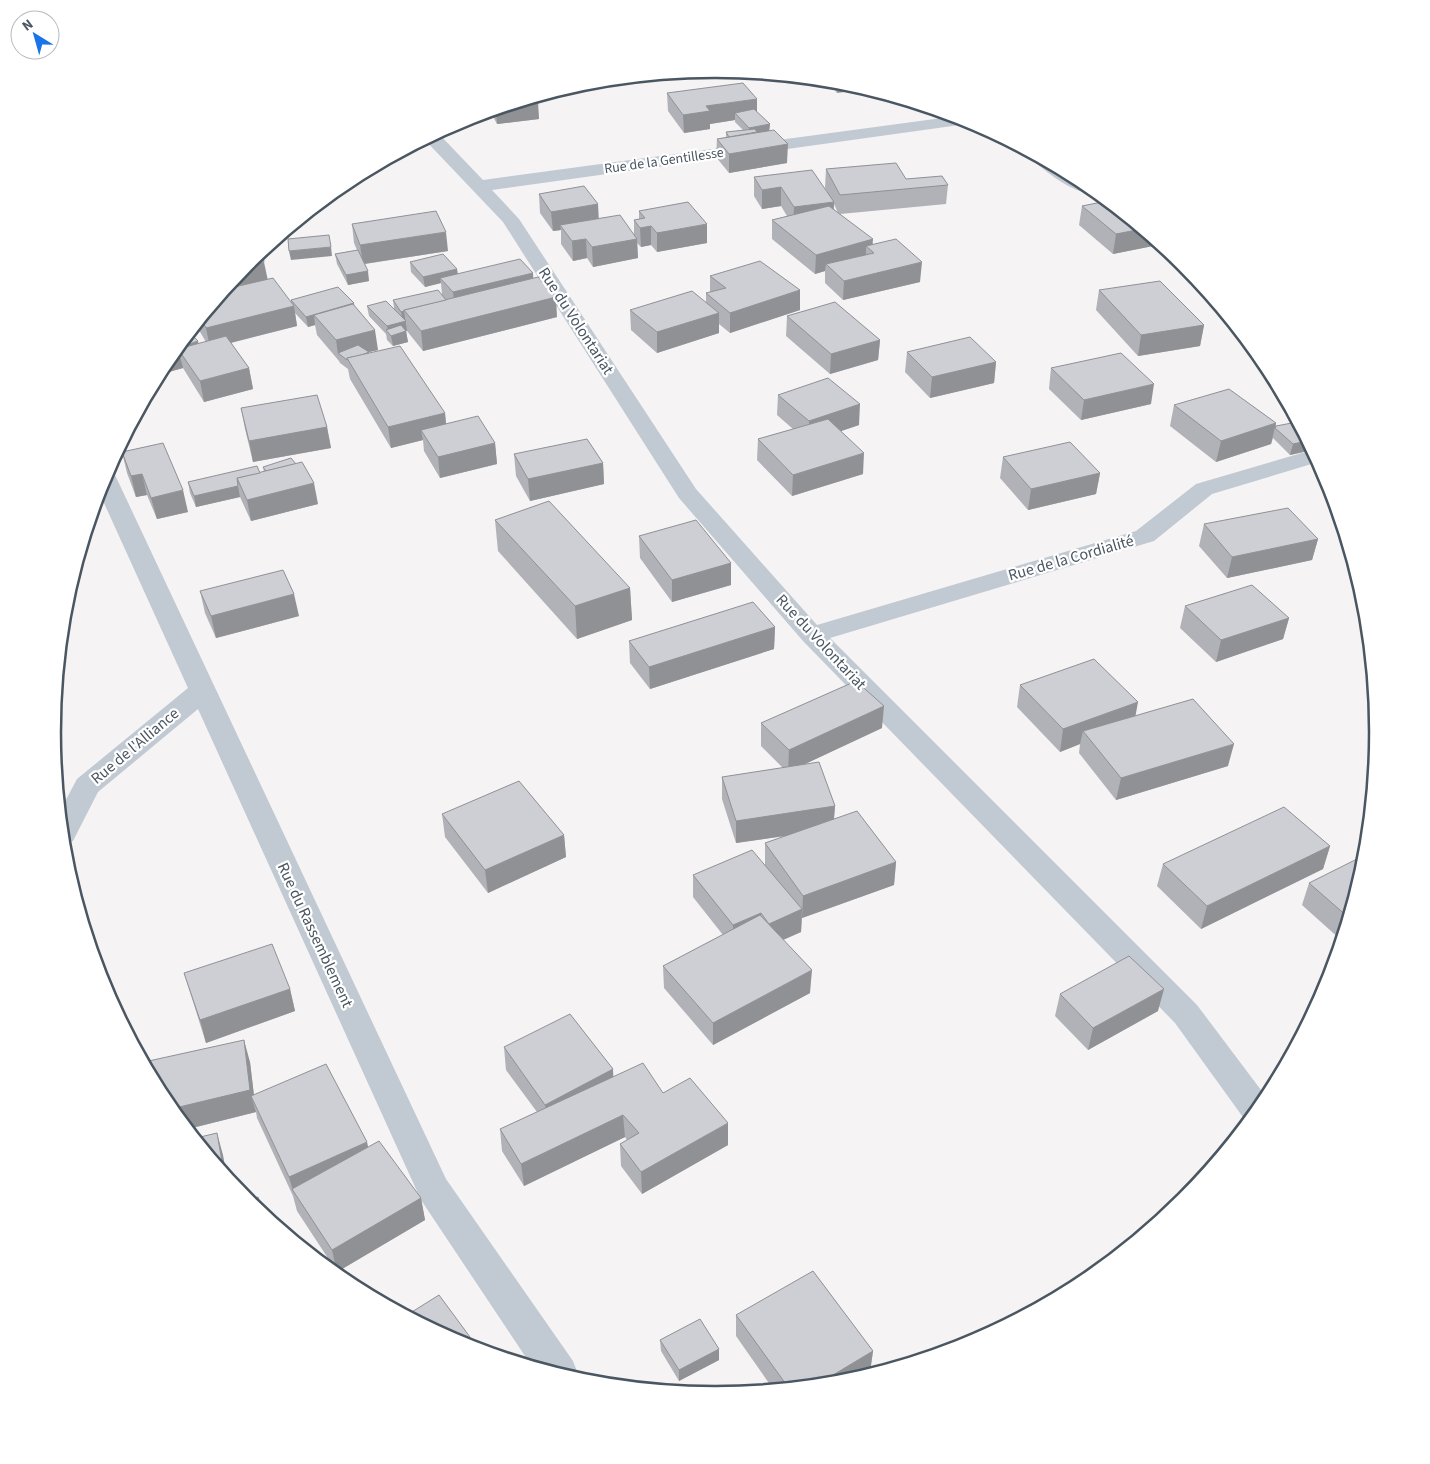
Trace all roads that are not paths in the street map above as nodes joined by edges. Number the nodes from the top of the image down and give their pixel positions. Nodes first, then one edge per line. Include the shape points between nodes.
1 (950, 122) edge
2 (436, 141) edge
3 (479, 186) junction
4 (1308, 458) edge
5 (109, 488) edge
6 (812, 635) junction
7 (202, 691) junction
8 (68, 822) edge
9 (1253, 1103) edge
10 (553, 1365) edge

1 - 3 street, Rue de la Gentillesse
2 - 3 street, Rue du Volontariat
3 - 6 street, Rue du Volontariat via 510,219 687,493
4 - 6 street, Rue de la Cordialité via 1204,489 1145,536
5 - 7 street, Rue du Rassemblement
6 - 9 street, Rue du Volontariat via 1186,1014
7 - 8 street, Rue de l'Alliance via 86,786
7 - 10 street, Rue du Rassemblement via 433,1189

